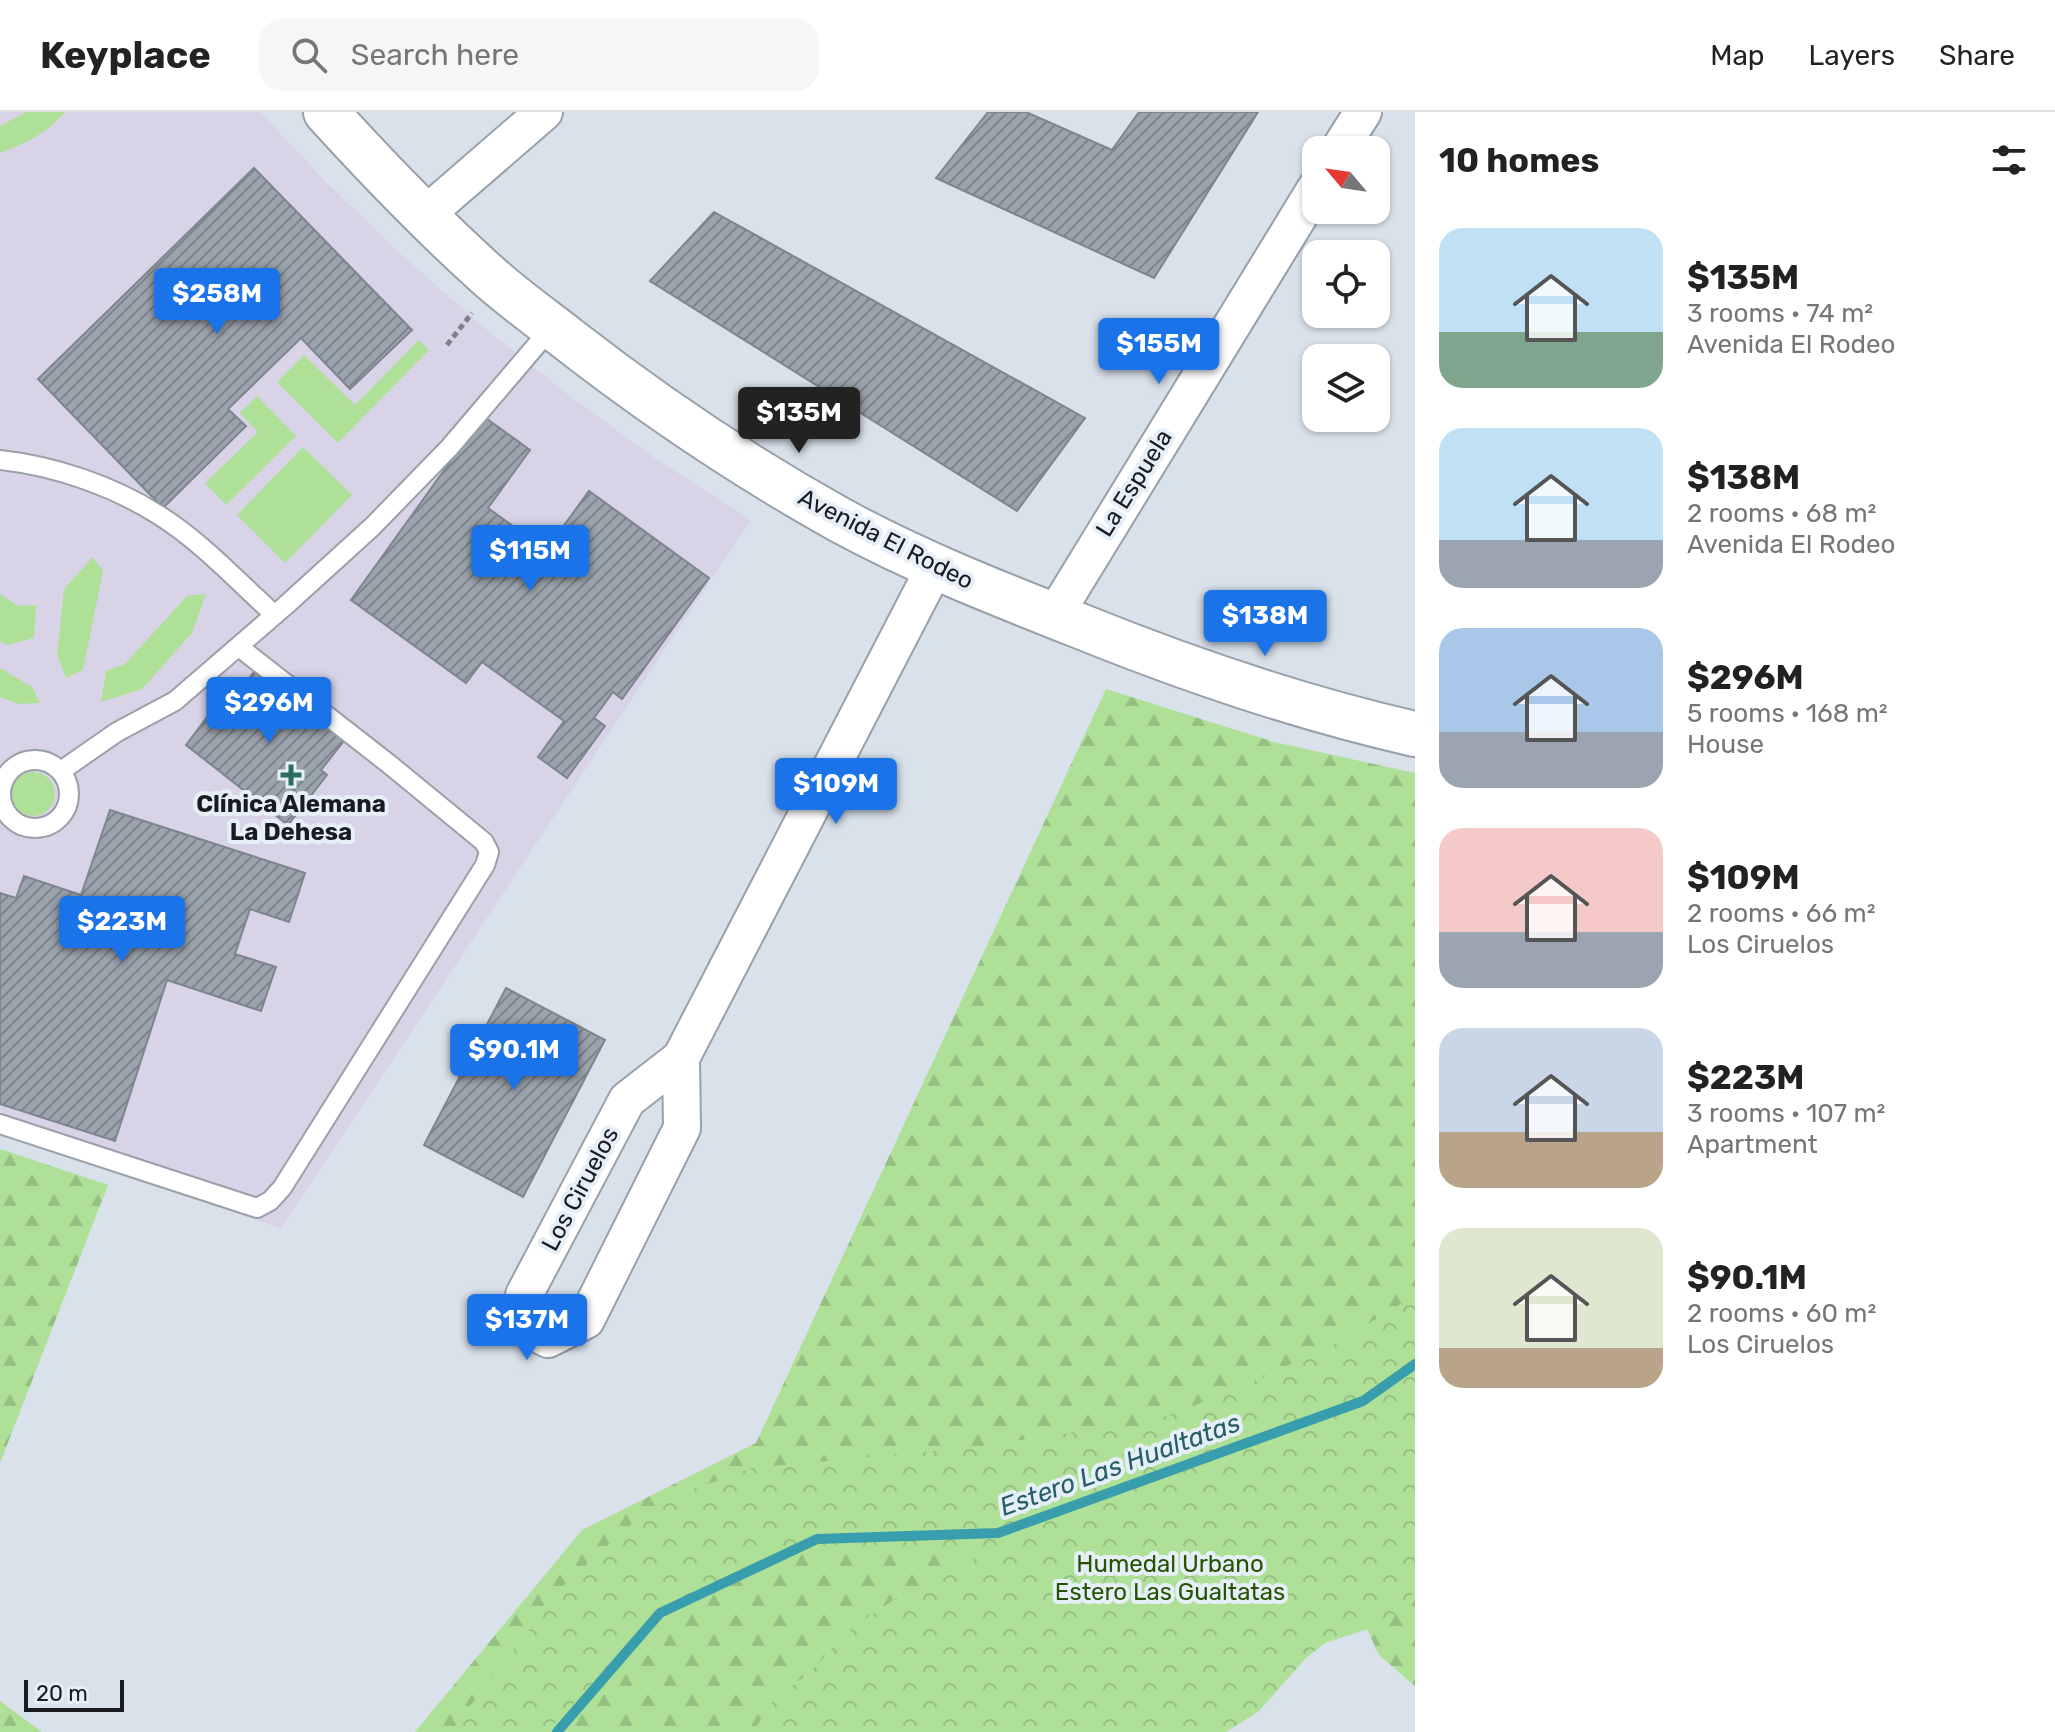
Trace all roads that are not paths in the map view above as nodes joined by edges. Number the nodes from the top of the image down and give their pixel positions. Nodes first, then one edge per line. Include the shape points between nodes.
1 (326, 112) edge
2 (544, 112) edge
3 (1363, 112) edge
4 (1348, 136) edge
5 (1302, 211) edge
6 (425, 215) junction
7 (552, 327) junction
8 (0, 460) edge
9 (935, 567) junction
10 (275, 615) junction
11 (1054, 616) junction
12 (239, 647) junction
13 (1415, 734) edge
14 (61, 771) junction
15 (0, 797) edge
16 (681, 1058) junction
17 (0, 1124) edge

1 - 6 street, Avenida El Rodeo
2 - 6 street
3 - 4 street
5 - 11 street, La Espuela
6 - 7 street, Avenida El Rodeo
7 - 9 street, Avenida El Rodeo via 720,447 840,520
7 - 10 lane via 403,496
8 - 10 lane via 64,472 158,514
9 - 11 street, Avenida El Rodeo
9 - 16 street, Los Ciruelos
10 - 12 lane
11 - 13 street, Avenida El Rodeo via 1282,699
12 - 14 lane via 175,701
12 - 17 lane via 484,842 489,852 485,865 291,1174 270,1201 257,1208
14 - 15 lane via 43,760 22,762 6,777
14 - 15 lane via 68,801 49,825 18,824
16 - 16 street, Los Ciruelos via 627,1100 524,1295 527,1328 548,1339 586,1320 682,1128

